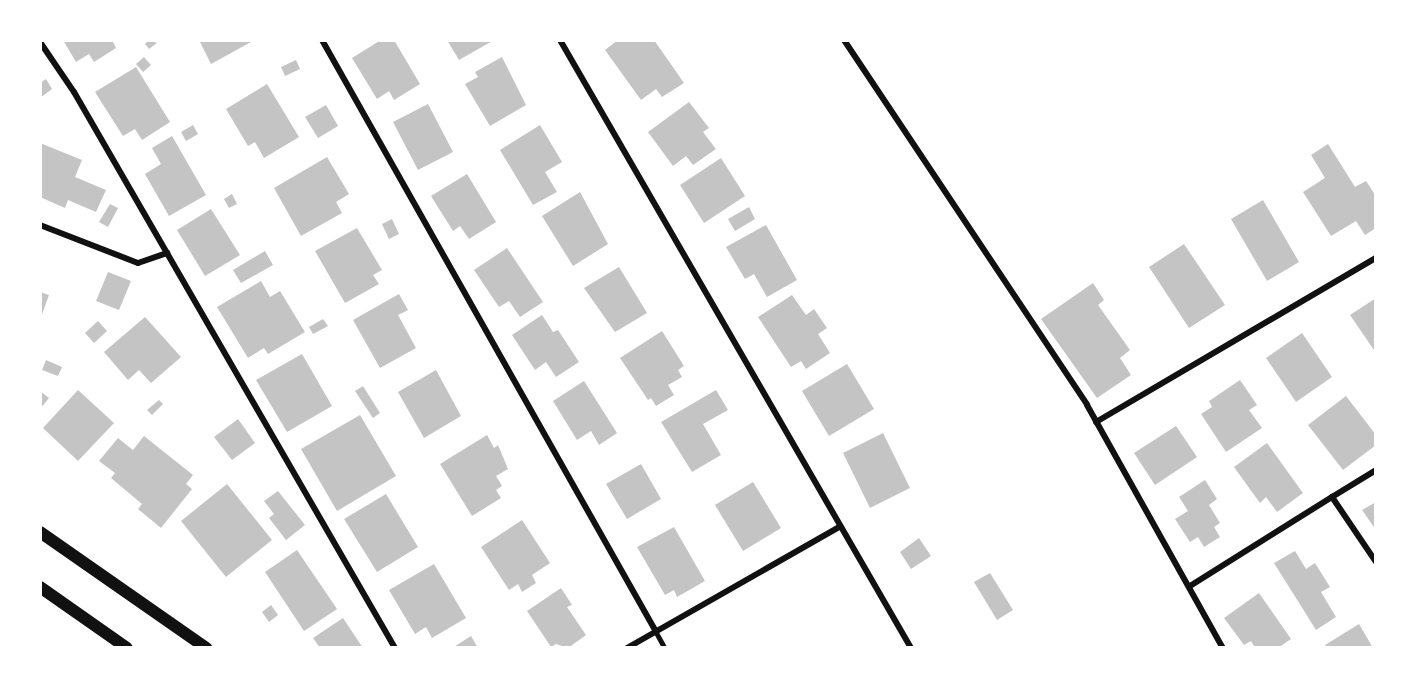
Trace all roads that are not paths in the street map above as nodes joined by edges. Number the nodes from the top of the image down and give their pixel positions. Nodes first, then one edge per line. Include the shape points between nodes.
1 (322, 40) edge
2 (560, 40) edge
3 (844, 40) edge
4 (40, 42) edge
5 (40, 225) edge
6 (167, 253) junction
7 (1376, 258) edge
8 (1096, 422) junction
9 (1376, 470) edge
10 (1332, 497) junction
11 (839, 526) junction
12 (40, 532) edge
13 (1376, 562) edge
14 (40, 586) edge
15 (1190, 586) junction
16 (655, 630) junction
17 (127, 648) edge
18 (206, 648) edge
19 (394, 648) edge
20 (627, 648) edge
21 (665, 648) edge
22 (911, 648) edge
23 (1224, 648) edge

1 - 16 street
2 - 11 street
3 - 8 street
4 - 6 street
5 - 6 street via 138,263
6 - 19 street
7 - 8 street
8 - 15 street
9 - 10 street
10 - 13 street
10 - 15 street
11 - 16 street
11 - 22 street
12 - 18 main road
14 - 17 main road
15 - 23 street
16 - 20 street
16 - 21 lane

